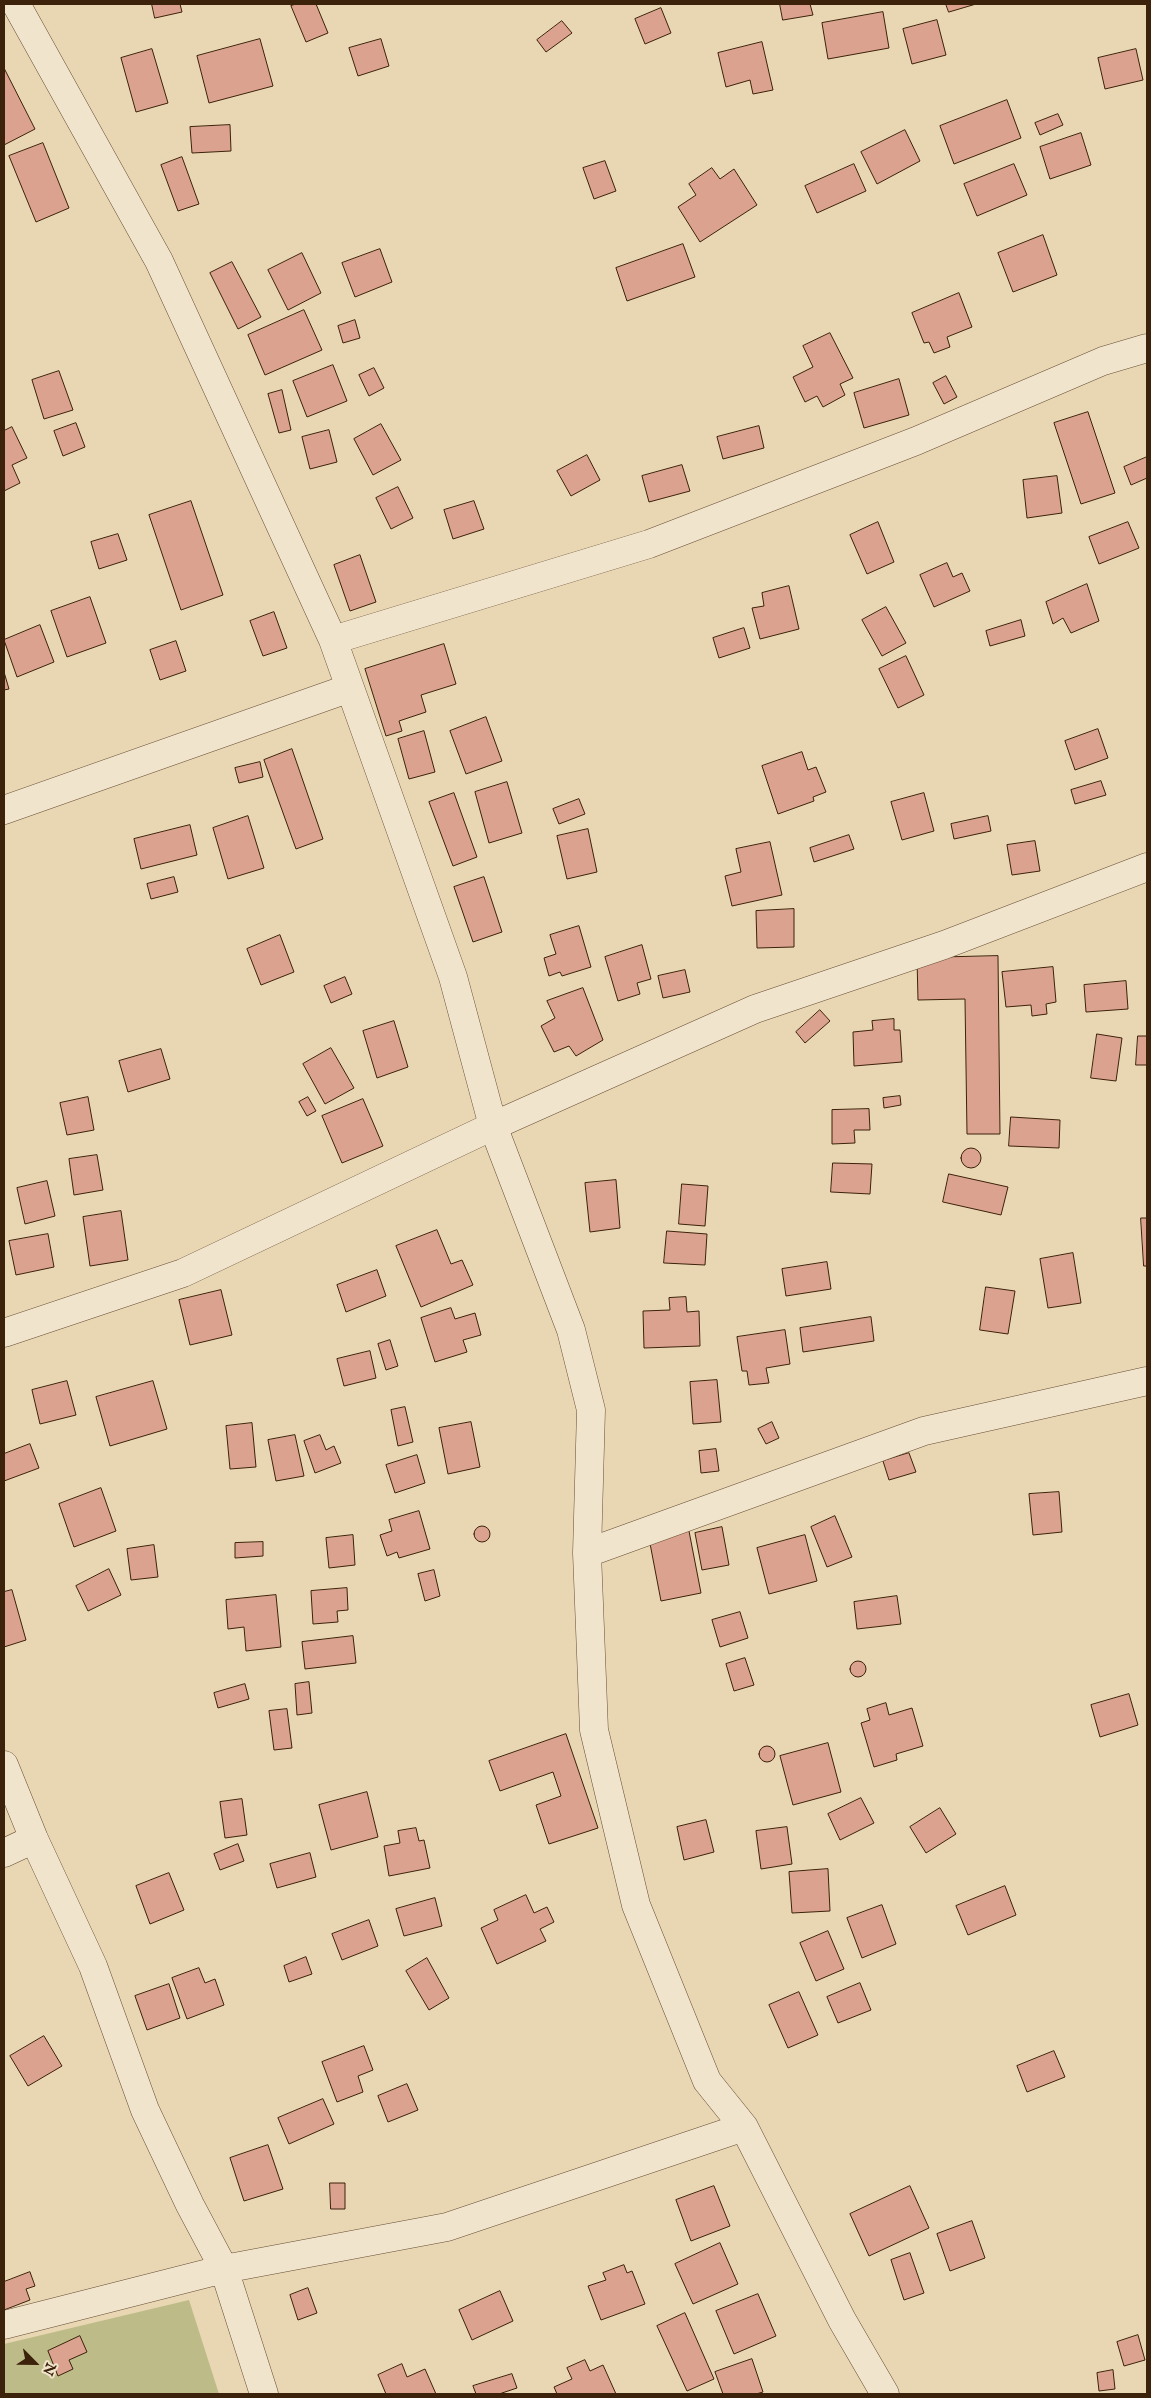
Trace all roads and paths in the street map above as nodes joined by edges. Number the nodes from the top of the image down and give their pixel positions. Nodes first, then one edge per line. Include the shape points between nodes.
1 (16, 4) edge
2 (4, 9) edge
3 (1147, 348) edge
4 (333, 640) junction
5 (350, 688) junction
6 (4, 810) edge
7 (1147, 867) edge
8 (493, 1126) junction
9 (4, 1333) edge
10 (1147, 1381) edge
11 (587, 1553) junction
12 (4, 1765) edge
13 (34, 1839) junction
14 (4, 1853) edge
15 (744, 2127) junction
16 (224, 2269) junction
17 (4, 2325) edge
18 (264, 2394) edge
19 (885, 2394) edge

1 - 2 street
1 - 4 street via 159,261
3 - 4 street via 1102,361 916,441 649,544
4 - 5 street
5 - 6 street
5 - 8 street via 453,978
7 - 8 street via 944,944 755,1009
8 - 9 street via 183,1274
8 - 11 street via 571,1330 591,1410
10 - 11 street via 924,1431
11 - 15 street via 594,1730 636,1905 707,2081
12 - 13 street
13 - 14 street
13 - 16 street via 93,1966 145,2110
15 - 16 street via 447,2228
15 - 19 street via 842,2320
16 - 17 street
16 - 18 street

